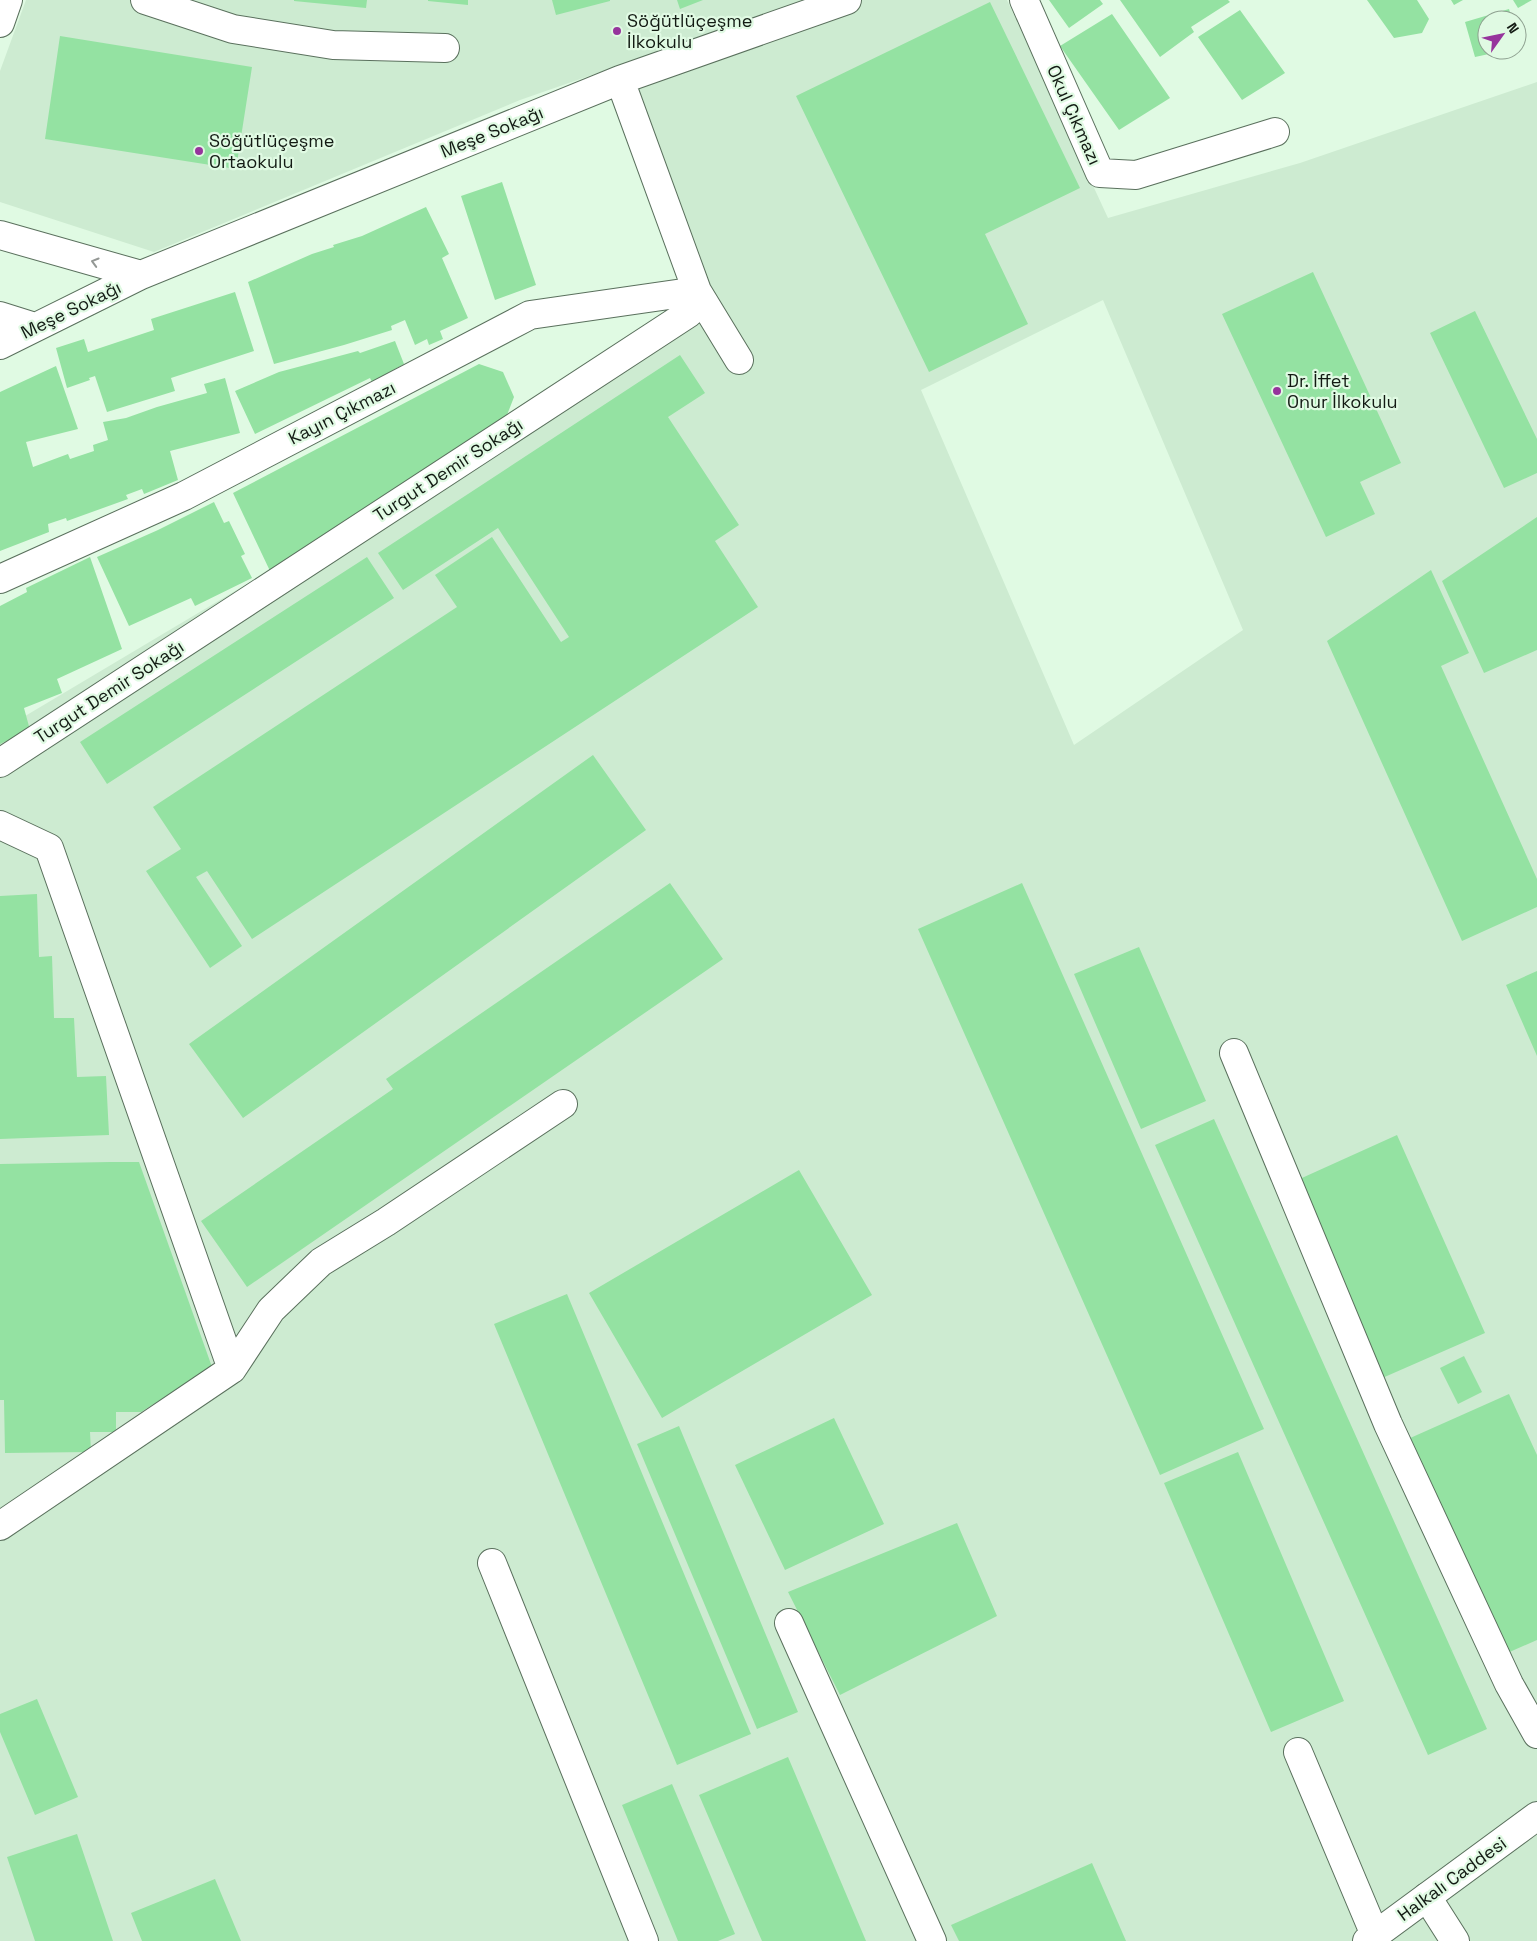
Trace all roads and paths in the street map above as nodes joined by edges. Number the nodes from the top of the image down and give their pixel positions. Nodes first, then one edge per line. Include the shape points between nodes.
1 (8, 0) edge
2 (145, 0) edge
3 (847, 0) edge
4 (1024, 0) edge
5 (0, 23) edge
6 (445, 48) dead end
7 (620, 80) junction
8 (1275, 132) dead end
9 (0, 235) edge
10 (142, 275) junction
11 (697, 291) junction
12 (0, 316) edge
13 (35, 327) junction
14 (0, 346) edge
15 (739, 360) dead end
16 (0, 579) edge
17 (0, 763) edge
18 (0, 825) edge
19 (1234, 1053) dead end
20 (563, 1104) dead end
21 (232, 1369) junction
22 (0, 1526) edge
23 (492, 1563) dead end
24 (789, 1623) dead end
25 (1537, 1734) edge
26 (1298, 1752) dead end
27 (1537, 1816) edge
28 (1427, 1898) junction
29 (1371, 1938) edge
30 (644, 1941) edge
31 (932, 1941) edge
32 (1455, 1941) edge

1 - 5 street
2 - 6 street via 234,29 333,45
3 - 7 street, Meşe Sokağı
4 - 8 street, Okul Çıkmazı via 1100,173 1136,175
7 - 10 street, Meşe Sokağı
7 - 11 street
10 -> 9 street, Meşe Sokağı
10 - 13 street, Meşe Sokağı
11 - 15 street
11 - 16 street, Kayın Çıkmazı via 530,316 184,496
11 - 17 street, Turgut Demir Sokağı via 689,313
12 - 13 street
13 - 14 street, Meşe Sokağı
18 - 21 street via 49,848
19 - 25 street via 1388,1424 1509,1684
20 - 21 street via 321,1262 271,1310
21 - 22 street
23 - 30 street
24 - 31 street
26 - 29 street
27 - 28 street, Halkalı Caddesi
28 - 29 street, Halkalı Caddesi
28 - 32 street

